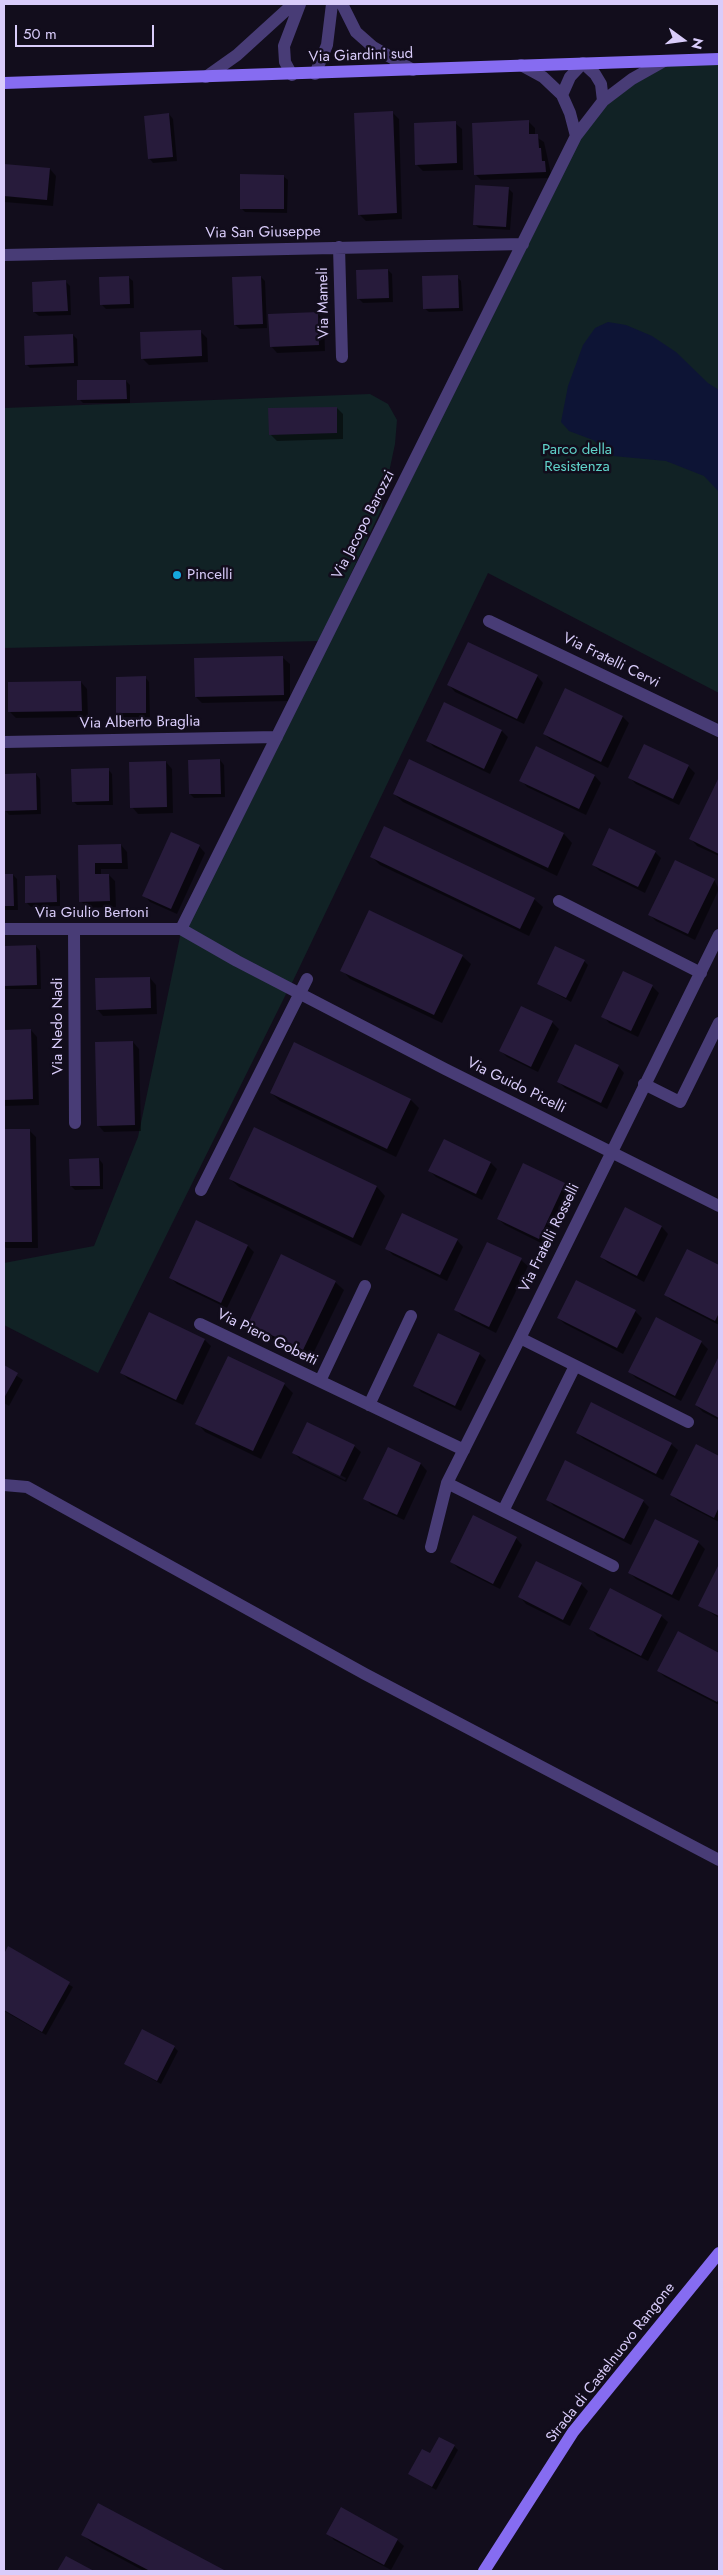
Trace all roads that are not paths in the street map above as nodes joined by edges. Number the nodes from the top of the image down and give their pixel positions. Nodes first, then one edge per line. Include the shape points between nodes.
1 (292, 4) edge
2 (300, 4) edge
3 (332, 4) edge
4 (342, 4) edge
5 (719, 59) edge
6 (664, 61) junction
7 (583, 63) junction
8 (521, 65) junction
9 (414, 70) junction
10 (315, 74) junction
11 (292, 75) junction
12 (206, 77) junction
13 (4, 83) edge
14 (562, 95) junction
15 (603, 101) junction
16 (576, 136) junction
17 (523, 244) junction
18 (339, 247) junction
19 (4, 255) edge
20 (342, 357) dead end
21 (489, 620) dead end
22 (719, 731) edge
23 (277, 737) junction
24 (4, 742) edge
25 (560, 901) dead end
26 (4, 929) edge
27 (74, 929) junction
28 (181, 929) junction
29 (719, 935) edge
30 (701, 973) junction
31 (307, 979) dead end
32 (299, 994) junction
33 (719, 1023) edge
34 (644, 1084) junction
35 (75, 1123) dead end
36 (610, 1151) junction
37 (201, 1190) dead end
38 (719, 1206) edge
39 (365, 1286) dead end
40 (411, 1316) dead end
41 (200, 1324) dead end
42 (520, 1338) junction
43 (576, 1366) junction
44 (320, 1381) junction
45 (369, 1405) junction
46 (688, 1422) dead end
47 (464, 1450) junction
48 (447, 1484) junction
49 (4, 1485) edge
50 (503, 1511) junction
51 (430, 1547) dead end
52 (613, 1566) dead end
53 (719, 1860) edge
54 (719, 2254) edge
55 (484, 2571) edge

1 - 12 street via 237,55
2 - 11 street via 284,46 285,62
3 - 10 street via 327,45
4 - 9 street via 356,32 379,52
5 - 6 main road, Via Giardini sud
6 - 7 main road, Via Giardini sud
6 - 15 street, Via Jacopo Barozzi
7 - 8 main road, Via Giardini sud
7 - 14 street via 570,77
7 - 15 street via 601,84
8 - 9 main road, Via Giardini sud
8 - 14 street via 543,76
9 - 10 main road, Via Giardini sud
10 - 11 main road, Via Giardini sud
11 - 12 main road, Via Giardini sud
12 - 13 main road, Via Giardini sud
14 - 16 street
15 - 16 street, Via Jacopo Barozzi
16 - 17 street, Via Jacopo Barozzi
17 - 18 street, Via San Giuseppe
17 - 23 street, Via Jacopo Barozzi
18 - 19 street, Via San Giuseppe
18 - 20 street, Via Mameli
21 - 22 street, Via Fratelli Cervi
23 - 24 street, Via Alberto Braglia
23 - 28 street, Via Jacopo Barozzi
25 - 30 street
26 - 27 street, Via Giulio Bertoni
27 - 28 street, Via Giulio Bertoni
27 - 35 street, Via Nedo Nadi
28 - 32 street, Via Guido Picelli
29 - 30 street
30 - 34 street
31 - 32 street
32 - 36 street, Via Guido Picelli
32 - 37 street
33 - 34 street via 680,1102
34 - 36 street
36 - 38 street, Via Guido Picelli
36 - 42 street, Via Fratelli Rosselli
39 - 44 street, Via Piero Gobetti
40 - 45 street
41 - 44 street, Via Piero Gobetti
42 - 43 street
42 - 47 street, Via Fratelli Rosselli
43 - 46 street
43 - 50 street
44 - 45 street, Via Piero Gobetti
45 - 47 street, Via Piero Gobetti
47 - 48 street, Via Fratelli Rosselli
48 - 50 street
48 - 51 street, Via Fratelli Rosselli
49 - 53 street via 27,1487 365,1674
50 - 52 street
54 - 55 main road, Strada di Castelnuovo Rangone via 573,2432

